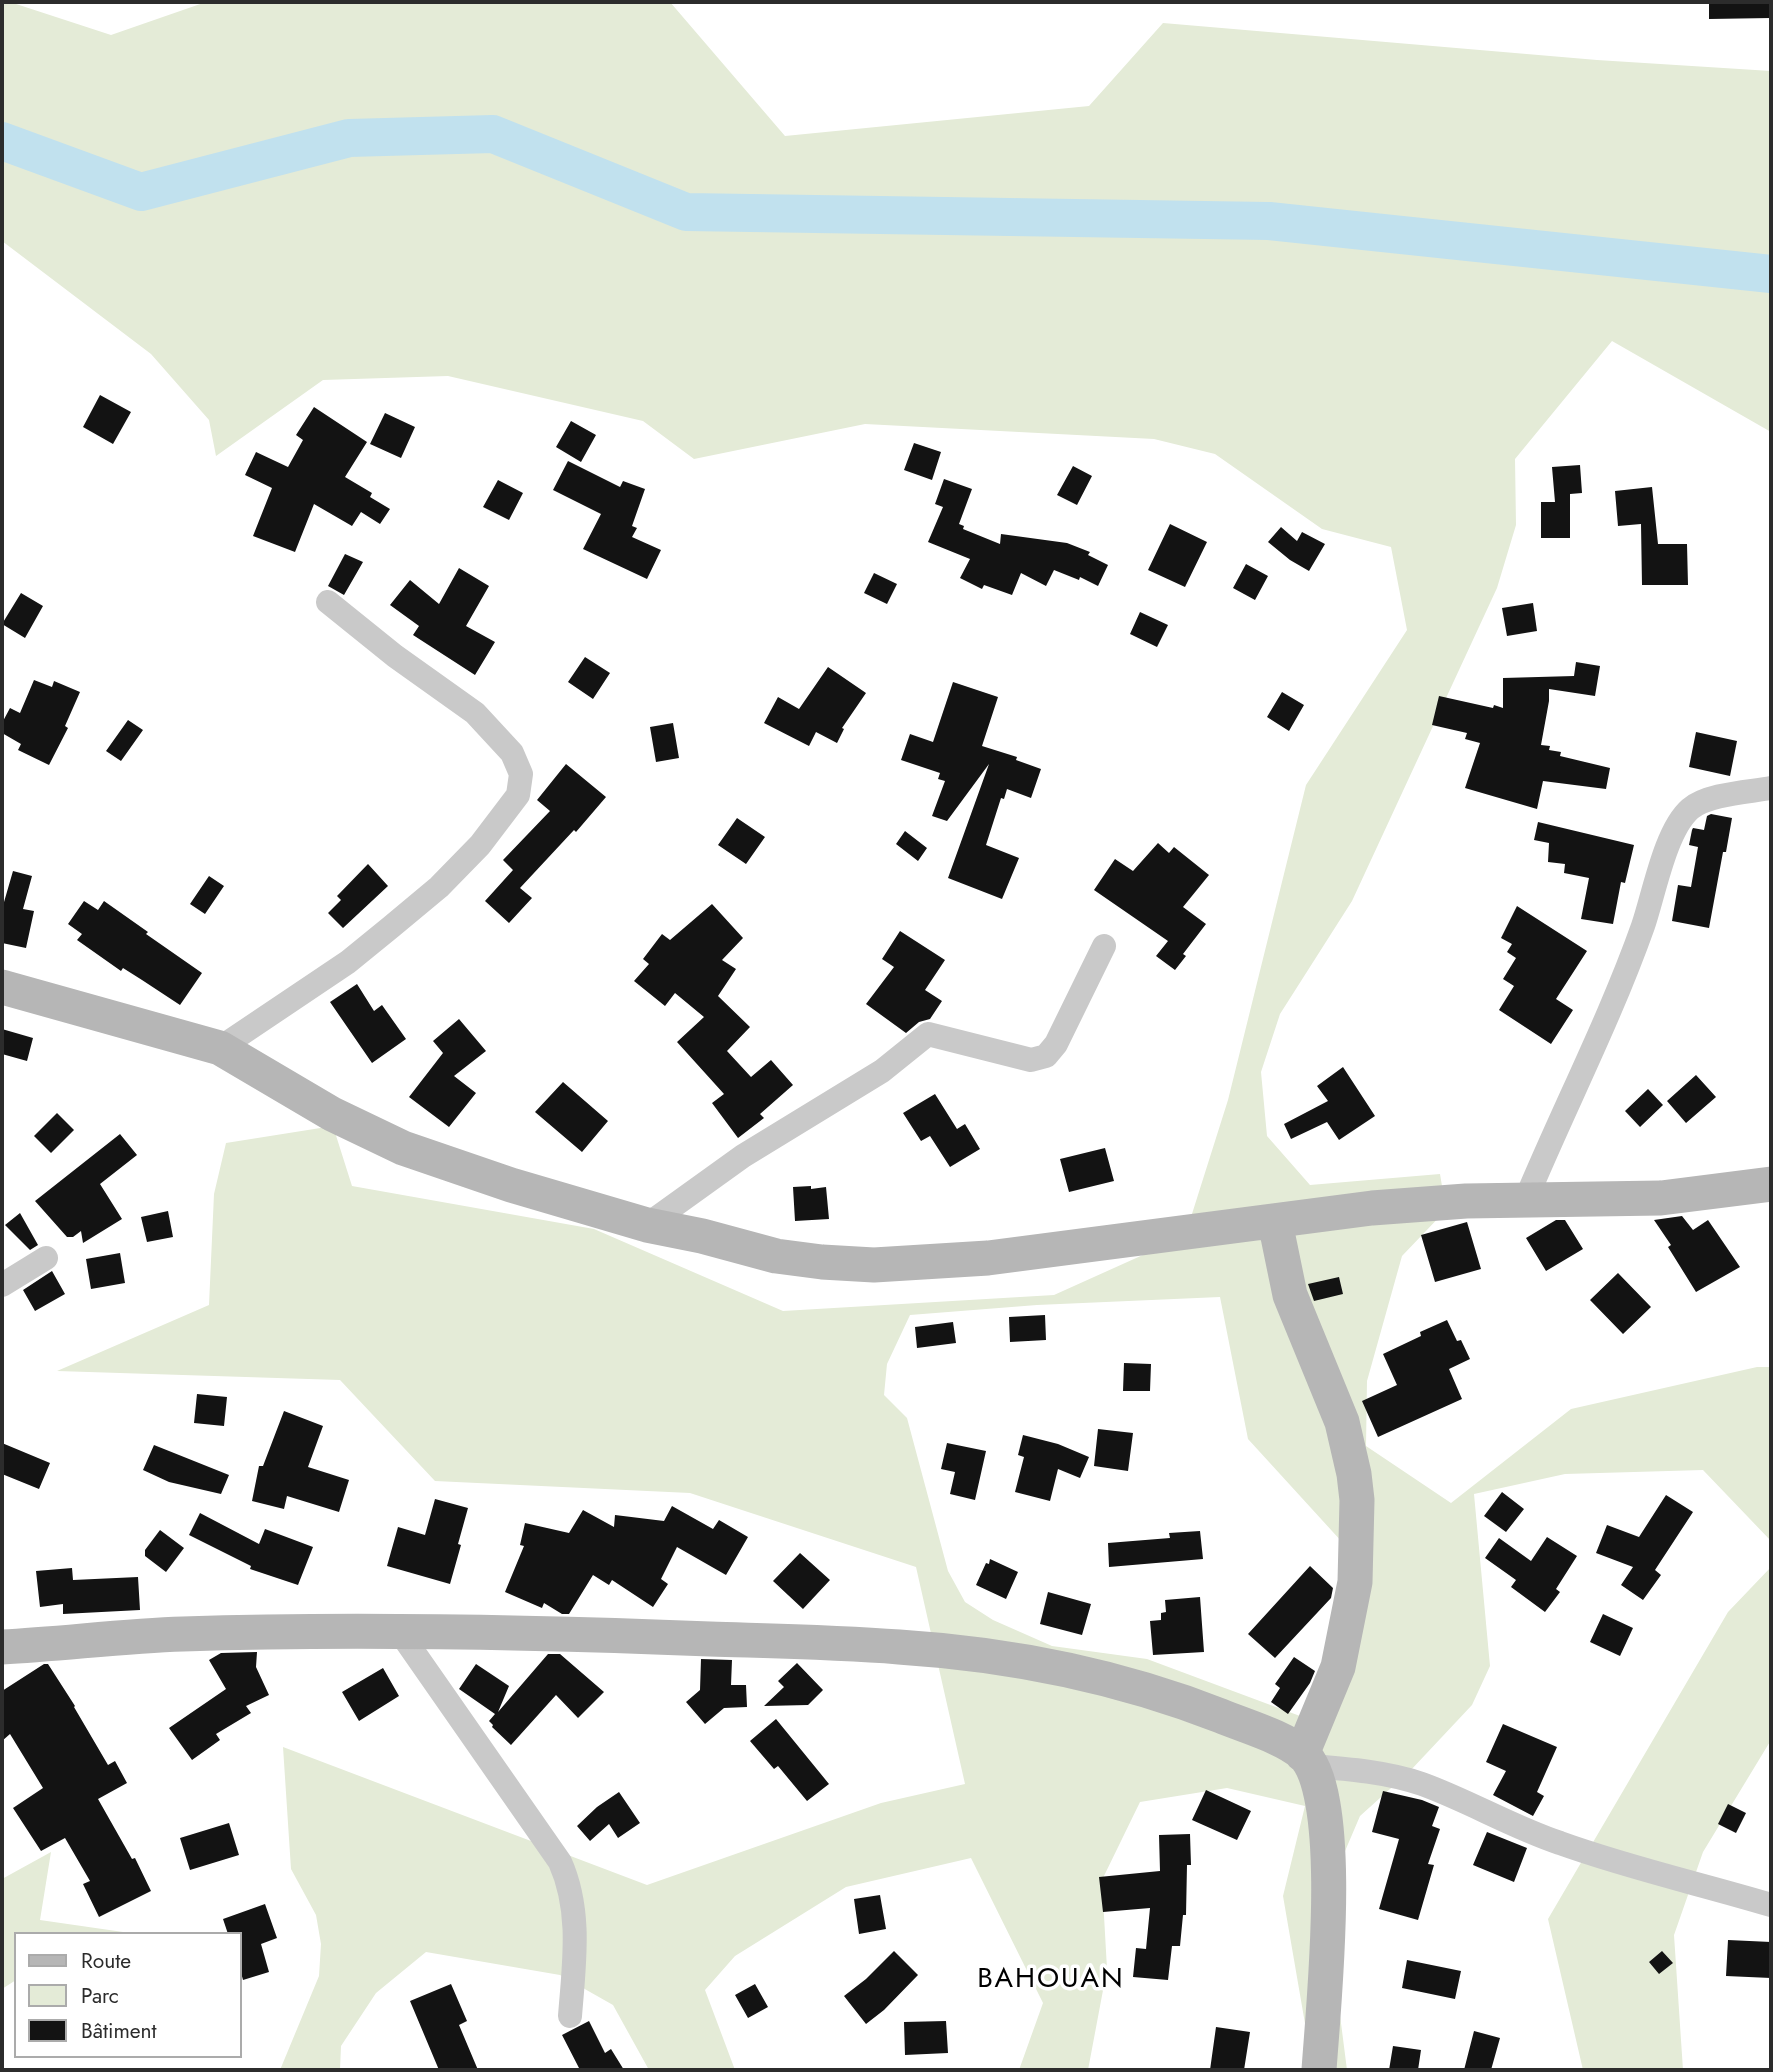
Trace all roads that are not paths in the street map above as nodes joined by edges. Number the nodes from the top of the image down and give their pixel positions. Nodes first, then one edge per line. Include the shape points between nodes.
1 (328, 602) dead end
2 (1771, 788) edge
3 (1104, 946) dead end
4 (2, 987) edge
5 (220, 1048) junction
6 (1771, 1184) edge
7 (1526, 1199) junction
8 (1275, 1222) junction
9 (647, 1225) junction
10 (46, 1258) dead end
11 (2, 1285) edge
12 (399, 1630) junction
13 (2, 1647) edge
14 (1307, 1760) junction
15 (1771, 1905) edge
16 (570, 2016) dead end
17 (1319, 2070) edge

1 - 5 street via 475,713 512,753 522,774 518,795 480,845 391,928
2 - 7 street via 1701,802 1688,810 1665,852 1643,927
3 - 9 street via 1046,1056 1031,1060 928,1034 882,1071 743,1156
4 - 5 street
5 - 9 street via 332,1114 403,1148
6 - 7 street via 1661,1198
7 - 8 street via 1371,1208
8 - 9 street via 988,1258 874,1265 776,1256
8 - 14 street via 1290,1295 1342,1422 1357,1500 1355,1582 1338,1667
10 - 11 street
12 - 13 street via 178,1634
12 - 14 street via 899,1647 992,1657 1083,1674 1188,1703 1262,1732
12 - 16 street via 560,1862 569,1882 575,1942
14 - 15 street via 1421,1784 1560,1843
14 - 17 street via 1323,1803 1329,1843

